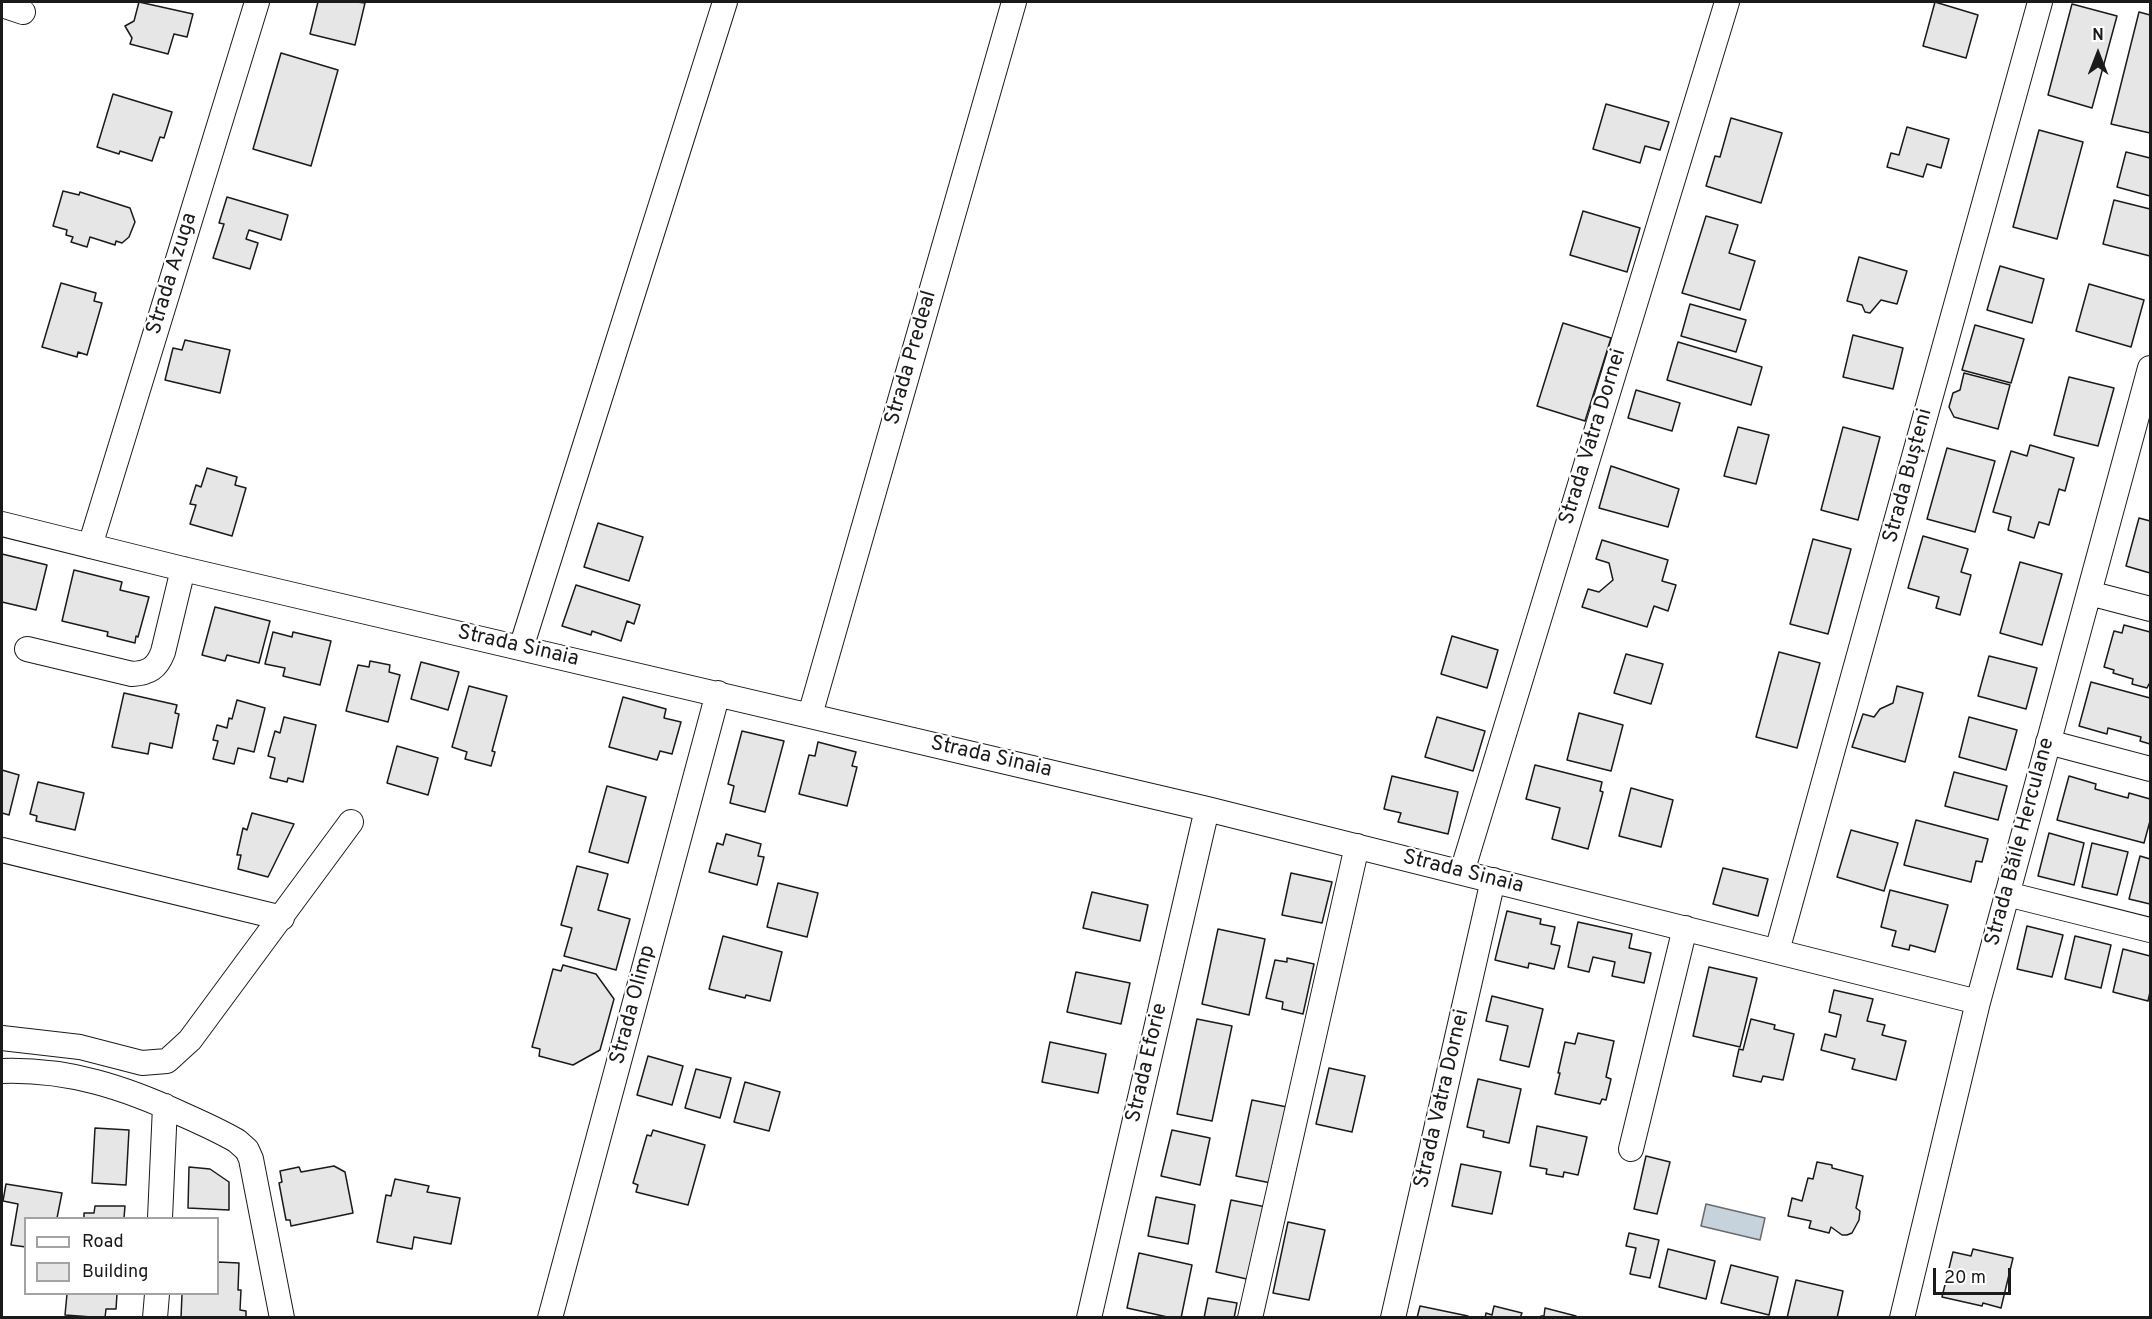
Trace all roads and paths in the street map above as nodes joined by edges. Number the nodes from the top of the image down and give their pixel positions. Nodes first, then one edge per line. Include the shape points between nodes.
1 (257, 2) edge
2 (725, 2) edge
3 (1014, 2) edge
4 (1727, 2) edge
5 (2040, 2) edge
6 (2151, 368) edge
7 (2, 524) edge
8 (90, 546) junction
9 (183, 569) junction
10 (2089, 593) junction
11 (2151, 609) edge
12 (521, 648) junction
13 (27, 649) dead end
14 (718, 693) junction
15 (810, 715) junction
16 (2048, 742) junction
17 (2151, 769) edge
18 (1207, 809) junction
19 (351, 822) dead end
20 (1357, 846) junction
21 (2, 850) edge
22 (1462, 872) junction
23 (1493, 880) junction
24 (2007, 894) junction
25 (282, 918) junction
26 (1684, 928) junction
27 (2151, 930) edge
28 (1777, 951) junction
29 (1978, 1002) junction
30 (2, 1038) edge
31 (2, 1071) edge
32 (165, 1106) junction
33 (1631, 1149) dead end
34 (160, 1217) edge
35 (157, 1295) edge
36 (156, 1317) edge
37 (282, 1317) edge
38 (550, 1317) edge
39 (1089, 1317) edge
40 (1251, 1317) edge
41 (1393, 1317) edge
42 (1902, 1317) edge

1 - 8 street, Strada Azuga
2 - 12 street
3 - 15 street, Strada Predeal
4 - 22 street, Strada Vatra Dornei
5 - 28 street, Strada Bușteni
6 - 10 street, Strada Băile Herculane
7 - 8 street, Strada Sinaia
8 - 9 street, Strada Sinaia
9 - 12 street, Strada Sinaia
9 - 13 street via 164,652 154,669 132,674
10 - 11 street
10 - 16 street, Strada Băile Herculane
12 - 14 street, Strada Sinaia
14 - 15 street, Strada Sinaia
14 - 38 street, Strada Olimp
15 - 18 street, Strada Sinaia
16 - 17 street
16 - 24 street, Strada Băile Herculane
18 - 20 street, Strada Sinaia
18 - 39 street, Strada Eforie
19 - 25 street
20 - 22 street, Strada Sinaia
20 - 40 street
21 - 25 street
22 - 23 street, Strada Sinaia
23 - 26 street, Strada Sinaia
23 - 41 street, Strada Vatra Dornei
24 - 27 street
24 - 29 street, Strada Băile Herculane
25 - 30 street via 190,1040 166,1061 142,1064 80,1047
26 - 28 street, Strada Sinaia
26 - 33 street
28 - 29 street, Strada Sinaia
29 - 42 street, Strada Băile Herculane
31 - 32 street via 71,1075
32 - 34 street
32 - 37 street via 227,1135 247,1149
35 - 36 street

